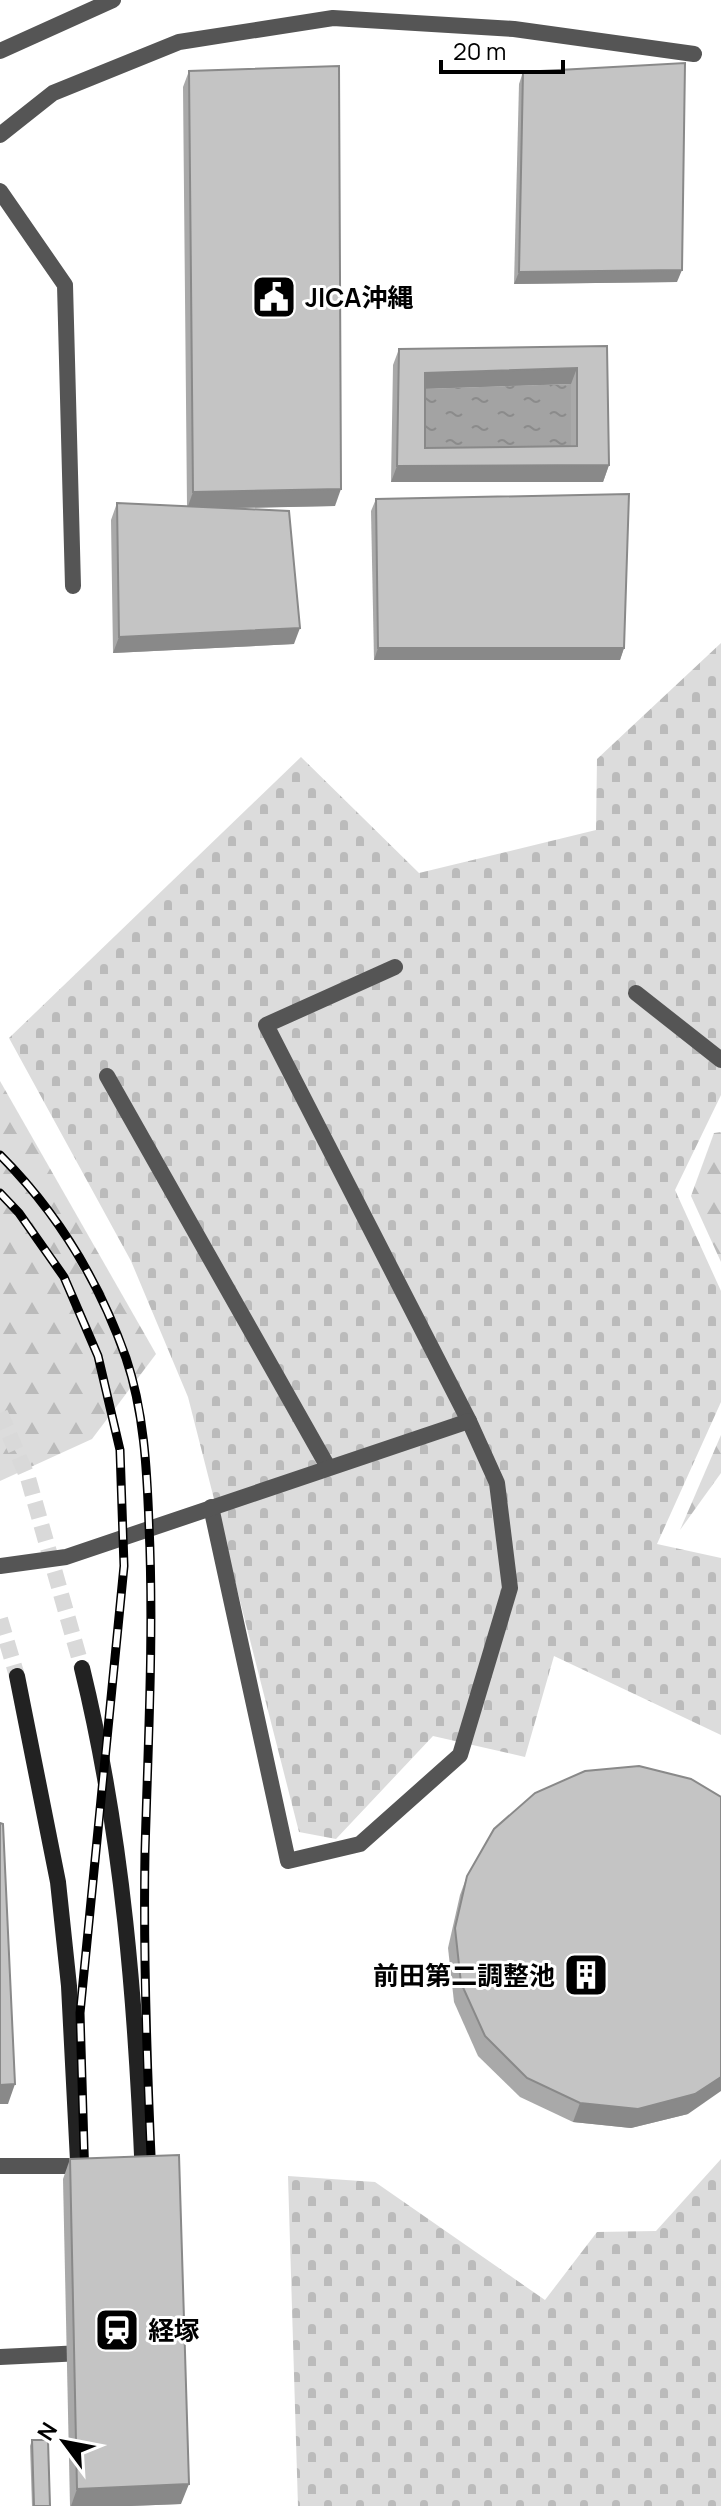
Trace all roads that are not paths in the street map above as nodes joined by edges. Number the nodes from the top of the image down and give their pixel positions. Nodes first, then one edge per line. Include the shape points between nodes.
1 (113, 0) edge
2 (0, 51) edge
3 (694, 54) dead end
4 (0, 135) edge
5 (0, 191) edge
6 (73, 586) dead end
7 (395, 967) dead end
8 (636, 993) dead end
9 (721, 1060) edge
10 (107, 1076) dead end
11 (469, 1421) junction
12 (328, 1467) junction
13 (211, 1507) junction
14 (0, 1566) edge
15 (82, 1668) tunnel mouth
16 (17, 1676) tunnel mouth
17 (0, 2166) edge
18 (78, 2166) junction
19 (79, 2197) edge
20 (144, 2197) edge
21 (82, 2353) edge
22 (0, 2357) edge

1 - 2 street
3 - 4 street via 514,29 333,18 179,42 53,93
5 - 6 street via 65,285
7 - 11 street via 266,1025
8 - 9 street
10 - 12 street
11 - 12 street
11 - 13 street via 497,1483 510,1588 460,1755 360,1844 288,1861
12 - 13 street
13 - 14 street via 66,1557
15 - 20 street via 116,1837 139,2074
16 - 18 street via 58,1882
17 - 18 street
18 - 19 street
21 - 22 street

